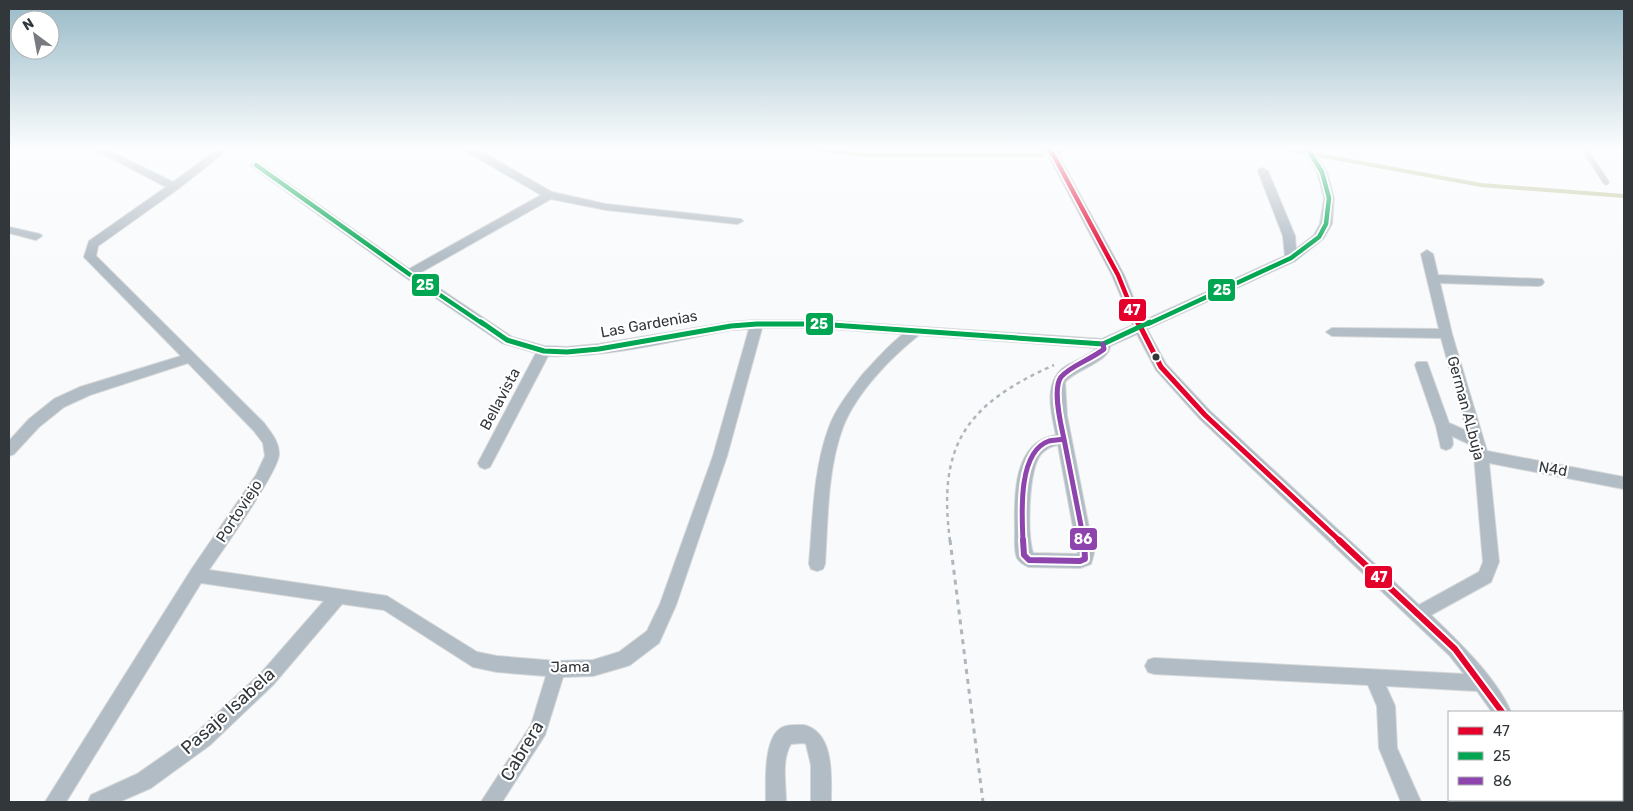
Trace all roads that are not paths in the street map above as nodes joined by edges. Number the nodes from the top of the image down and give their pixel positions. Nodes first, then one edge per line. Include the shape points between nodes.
1 (285, 186) edge
2 (533, 186) edge
3 (1070, 186) edge
4 (1269, 186) edge
5 (1326, 186) edge
6 (174, 187) edge
7 (549, 195) junction
8 (737, 221) dead end
9 (9, 230) edge
10 (36, 236) dead end
11 (1427, 254) dead end
12 (1291, 258) junction
13 (409, 274) junction
14 (1433, 279) junction
15 (1538, 282) dead end
16 (758, 324) junction
17 (1140, 328) junction
18 (917, 330) junction
19 (1332, 332) dead end
20 (1446, 334) junction
21 (1104, 344) junction
22 (544, 351) junction
23 (189, 358) junction
24 (1422, 365) dead end
25 (1443, 426) junction
26 (1064, 439) junction
27 (1446, 444) dead end
28 (1479, 449) junction
29 (9, 450) edge
30 (484, 463) dead end
31 (1624, 482) edge
32 (817, 564) dead end
33 (197, 575) junction
34 (339, 595) junction
35 (1418, 614) junction
36 (1154, 666) dead end
37 (557, 669) junction
38 (1373, 677) junction
39 (1482, 683) junction
40 (1501, 711) edge
41 (55, 802) edge
42 (98, 802) edge
43 (491, 802) edge
44 (776, 802) edge
45 (821, 802) edge
46 (1411, 802) edge

1 - 13 street, Las Gardenias
2 - 7 street
3 - 17 street via 1118,275
4 - 12 street via 1289,236
5 - 12 street via 1329,212 1326,224 1319,237
6 - 23 street, Portoviejo via 93,244 90,257
7 - 8 street via 606,207
7 - 13 street
9 - 10 street
11 - 14 street, German ALbuja
12 - 17 street
13 - 22 street, Las Gardenias via 507,340
14 - 15 street
14 - 20 street, German ALbuja
16 - 18 street, Las Gardenias
16 - 22 street, Las Gardenias via 599,349
16 - 37 street, Jama via 720,456 668,605 653,637 624,658 593,668
17 - 21 street
17 - 35 street via 1161,367 1180,390
18 - 21 street, Las Gardenias
18 - 32 street via 896,346 873,373 846,407 836,426 825,470
19 - 20 street
20 - 28 street, German ALbuja
21 - 26 street via 1104,349 1097,356 1060,378 1057,388
22 - 30 street, Bellavista
23 - 29 street via 85,391 59,403 34,423
23 - 33 street, Portoviejo via 259,428 270,442 272,456 262,478
24 - 25 street
25 - 27 street
25 - 28 street, N4d
26 - 26 street via 1054,438 1043,443 1030,459 1023,489 1024,555 1029,560 1085,559
28 - 31 street, N4d
28 - 35 street, German ALbuja via 1491,562 1486,577
33 - 34 street, Jama
33 - 41 street, Portoviejo
34 - 37 street, Jama via 387,603 473,659
34 - 42 street, Pasaje Isabela via 267,678 203,738 144,781
35 - 39 street via 1455,649
36 - 38 street
37 - 43 street, Cabrera via 539,729
38 - 39 street
38 - 46 street via 1386,706 1388,748
39 - 40 street
44 - 45 street via 778,750 782,740 786,735 806,734 820,751

